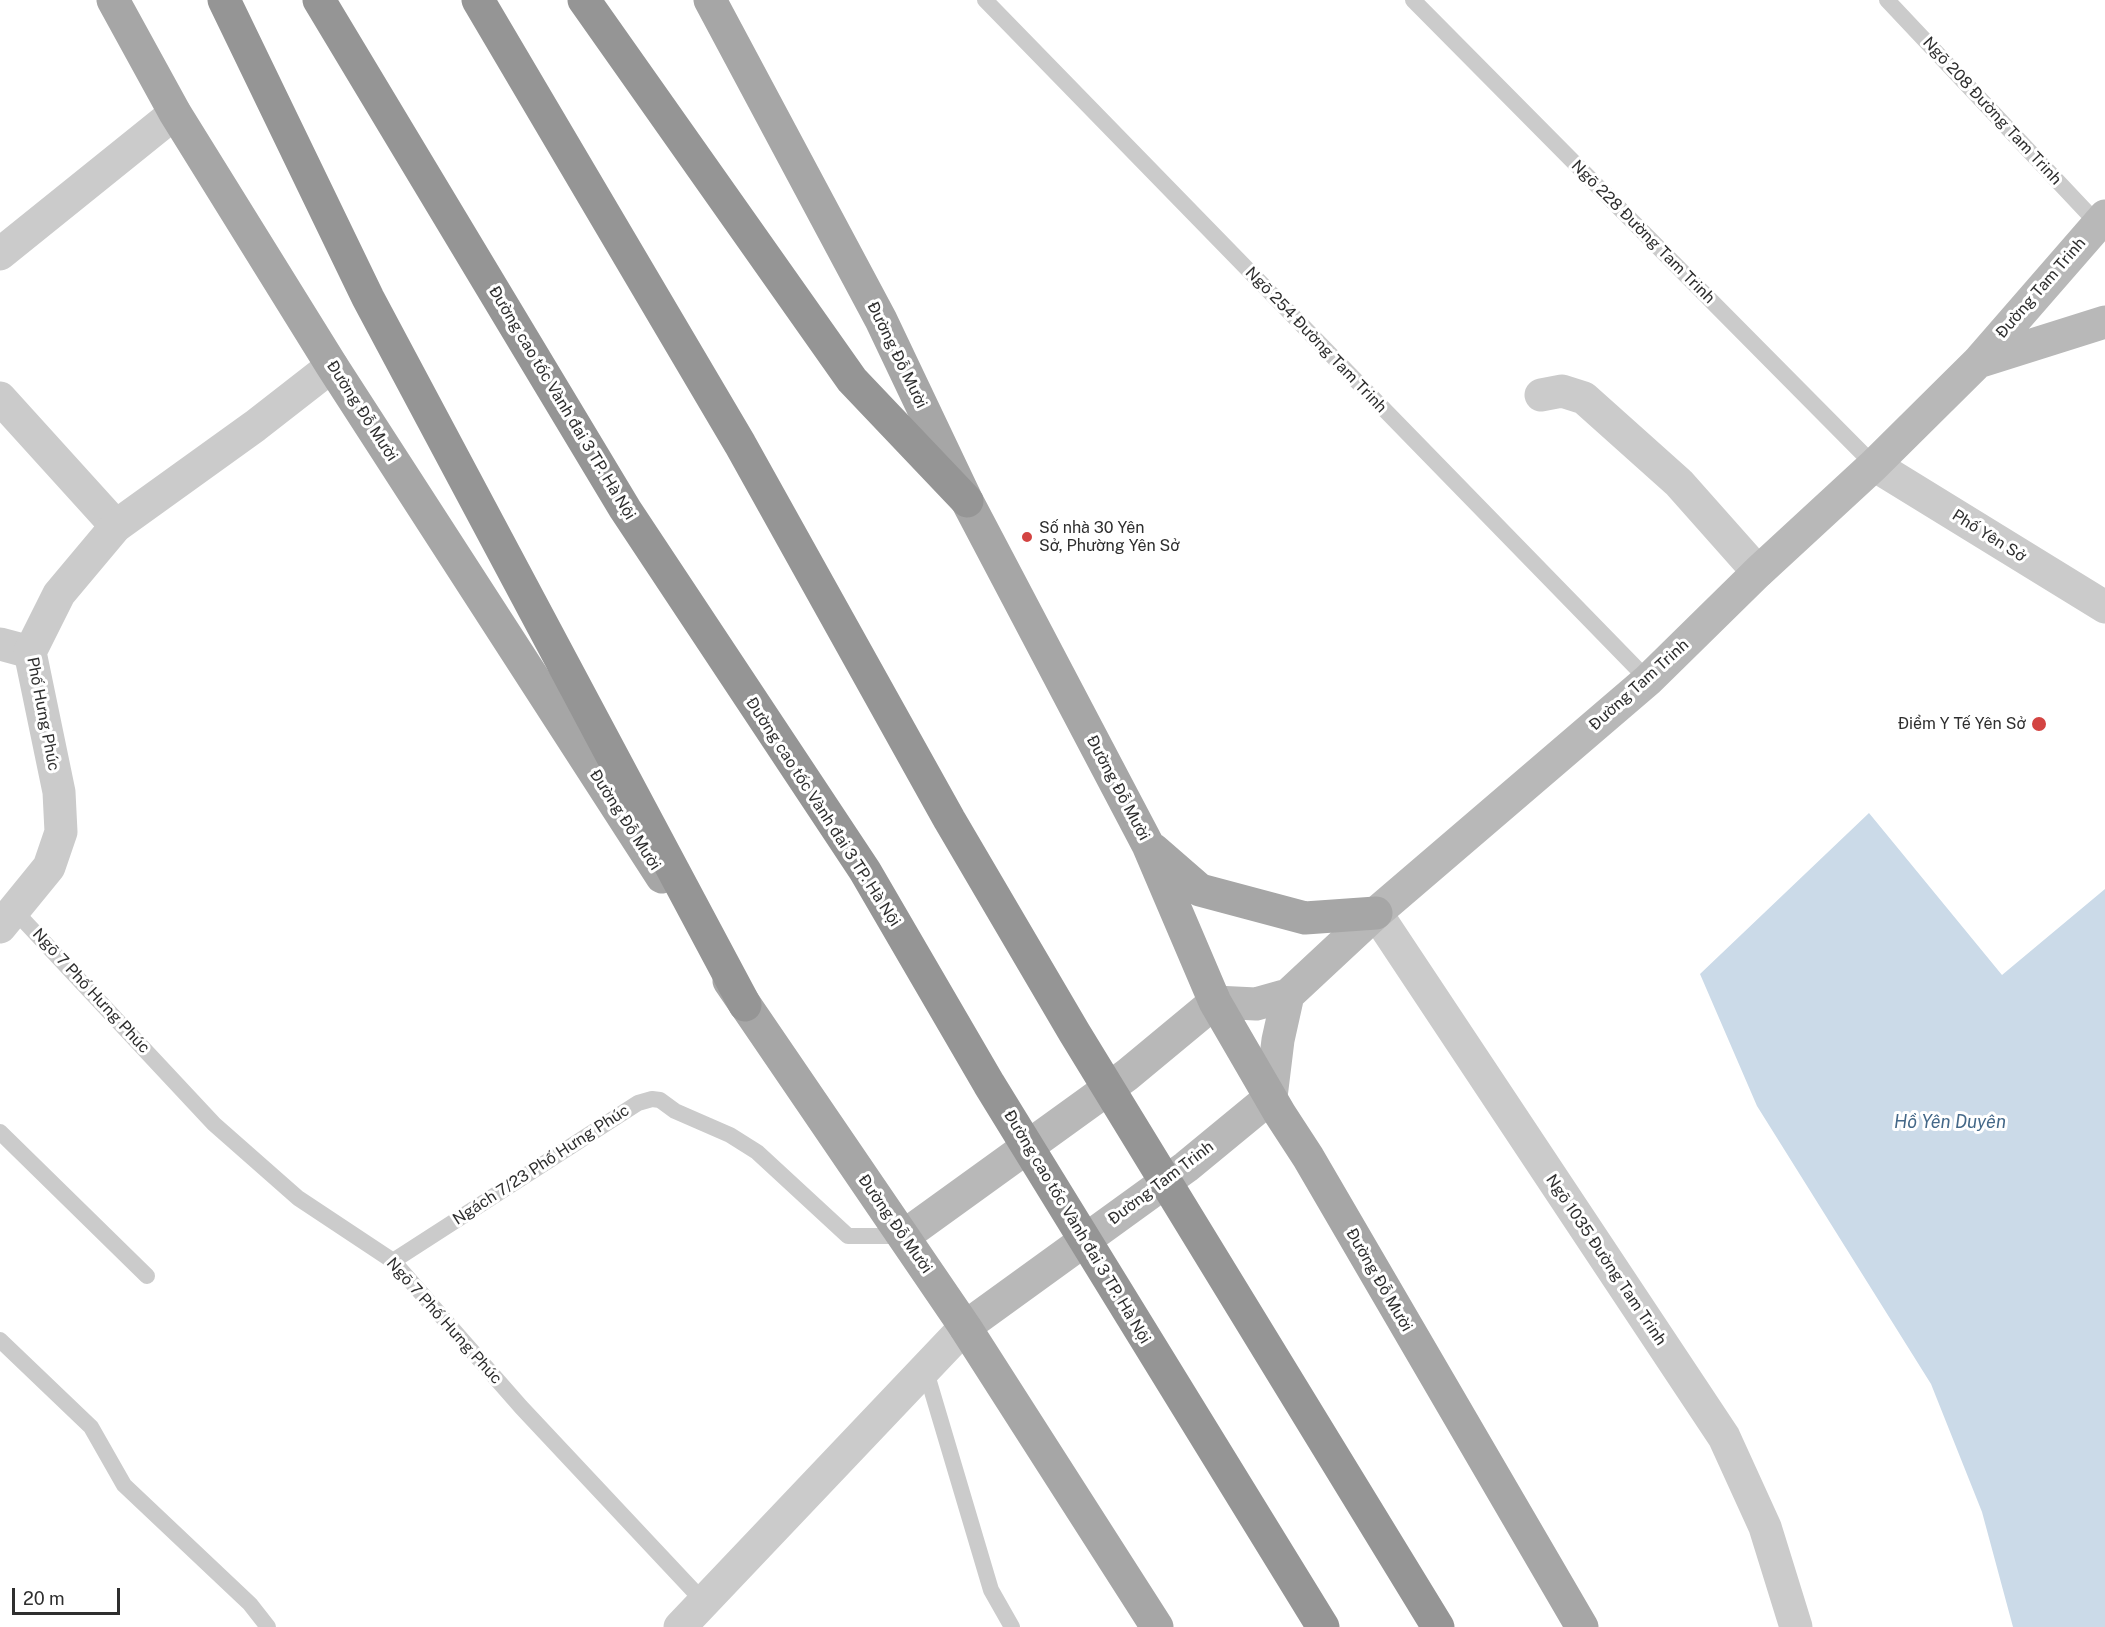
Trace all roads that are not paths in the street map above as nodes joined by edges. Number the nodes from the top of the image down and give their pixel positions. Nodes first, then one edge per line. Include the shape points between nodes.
1 (113, 0) edge
2 (224, 0) edge
3 (319, 0) edge
4 (478, 0) edge
5 (584, 0) edge
6 (985, 0) edge
7 (1413, 0) edge
8 (1887, 0) edge
9 (712, 1) edge
10 (175, 112) junction
11 (2101, 219) edge
12 (0, 254) edge
13 (2105, 322) edge
14 (1978, 362) junction
15 (332, 366) junction
16 (1540, 394) dead end
17 (0, 398) edge
18 (1874, 465) junction
19 (966, 501) junction
20 (116, 526) junction
21 (1758, 572) junction
22 (2105, 607) edge
23 (15, 648) edge
24 (1648, 680) junction
25 (1148, 845) junction
26 (1376, 913) junction
27 (7, 918) edge
28 (1288, 995) junction
29 (1215, 1002) junction
30 (745, 1005) junction
31 (1271, 1097) junction
32 (0, 1132) edge
33 (904, 1236) junction
34 (393, 1261) junction
35 (147, 1276) dead end
36 (965, 1327) junction
37 (0, 1340) edge
38 (925, 1368) junction
39 (704, 1602) junction
40 (268, 1627) edge
41 (681, 1627) edge
42 (1012, 1627) edge
43 (1157, 1627) edge
44 (1323, 1627) edge
45 (1438, 1627) edge
46 (1581, 1627) edge
47 (1796, 1627) edge

1 - 10 main road, Đường Đỗ Mười
2 - 30 highway via 368,298
3 - 44 highway, Đường cao tốc Vành đai 3 TP. Hà Nội via 625,509 864,871 989,1084
4 - 45 highway via 740,444 949,819 1074,1032
5 - 19 highway via 852,380
6 - 24 lane, Ngõ 254 Đường Tam Trinh
7 - 18 lane, Ngõ 228 Đường Tam Trinh
8 - 11 lane, Ngõ 208 Đường Tam Trinh
9 - 19 main road, Đường Đỗ Mười via 881,320
10 - 12 street
10 - 15 main road, Đường Đỗ Mười
11 - 14 main road, Đường Tam Trinh
13 - 14 main road, Đường Tam Trinh
14 - 18 main road, Đường Tam Trinh
15 - 20 street, Phố Hưng Phúc
15 - 30 main road, Đường Đỗ Mười
16 - 21 street via 1563,391 1584,398 1679,483
17 - 20 street
18 - 21 main road, Đường Tam Trinh
18 - 22 street, Phố Yên Sở
19 - 25 main road, Đường Đỗ Mười
20 - 23 street, Phố Hưng Phúc
21 - 24 main road, Đường Tam Trinh
23 - 27 street, Phố Hưng Phúc via 59,792 61,832 49,867
24 - 26 main road, Đường Tam Trinh
25 - 26 main road via 1200,890 1305,918
25 - 29 main road, Đường Đỗ Mười
26 - 28 main road, Đường Tam Trinh
26 - 47 street, Ngõ 1035 Đường Tam Trinh via 1724,1437 1765,1527
27 - 34 lane, Ngõ 7 Phố Hưng Phúc via 214,1124 298,1198
28 - 29 main road, Đường Tam Trinh via 1256,1004
28 - 31 main road
29 - 31 main road, Đường Đỗ Mười
29 - 33 main road via 1127,1075
30 - 33 main road, Đường Đỗ Mười
31 - 36 main road, Đường Tam Trinh via 1186,1167
31 - 46 main road, Đường Đỗ Mười
32 - 35 lane
33 - 34 lane, Ngách 7/23 Phố Hưng Phúc via 848,1236 757,1152 730,1135 652,1099 628,1109
33 - 36 main road, Đường Đỗ Mười
34 - 39 lane, Ngõ 7 Phố Hưng Phúc via 521,1407
36 - 38 street
36 - 43 main road, Đường Đỗ Mười
37 - 40 lane via 91,1427 124,1485 250,1604
38 - 39 street
38 - 42 lane via 991,1590
39 - 41 street

